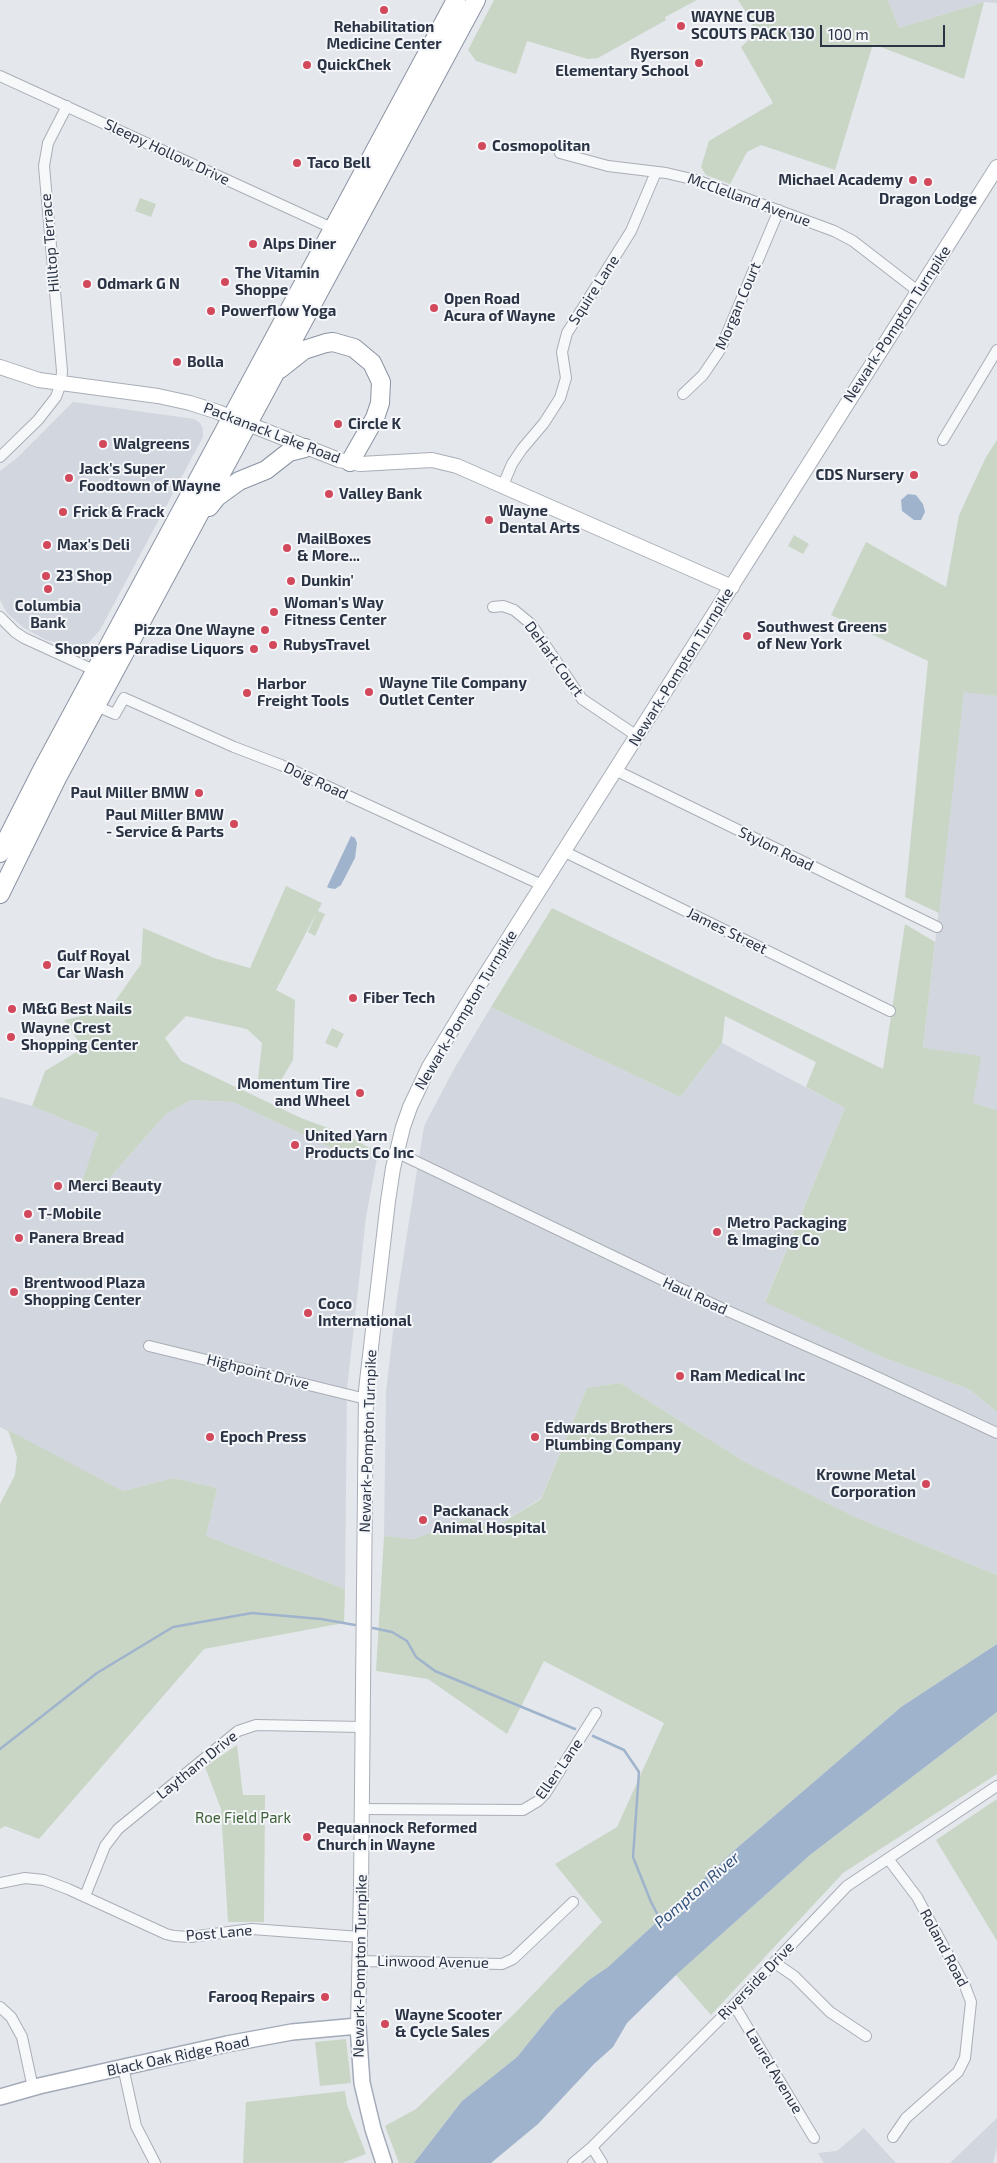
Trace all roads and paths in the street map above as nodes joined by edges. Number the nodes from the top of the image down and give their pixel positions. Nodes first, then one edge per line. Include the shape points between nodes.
1 (456, 0) edge
2 (476, 0) edge
3 (0, 76) edge
4 (67, 106) junction
5 (560, 153) dead end
6 (997, 167) edge
7 (656, 172) junction
8 (779, 210) junction
9 (334, 229) junction
10 (919, 292) junction
11 (997, 350) edge
12 (0, 367) edge
13 (276, 372) junction
14 (61, 384) junction
15 (684, 394) dead end
16 (239, 421) junction
17 (943, 440) dead end
18 (306, 448) junction
19 (0, 457) edge
20 (350, 462) junction
21 (503, 485) junction
22 (192, 526) junction
23 (732, 587) junction
24 (493, 607) dead end
25 (0, 617) edge
26 (96, 671) junction
27 (96, 706) junction
28 (637, 736) junction
29 (615, 770) junction
30 (564, 851) junction
31 (0, 853) edge
32 (542, 885) junction
33 (0, 894) edge
34 (937, 927) dead end
35 (890, 1011) dead end
36 (396, 1152) junction
37 (149, 1346) dead end
38 (366, 1399) junction
39 (997, 1433) edge
40 (596, 1712) dead end
41 (362, 1727) junction
42 (997, 1786) edge
43 (362, 1809) junction
44 (889, 1860) junction
45 (0, 1883) edge
46 (84, 1896) junction
47 (573, 1902) dead end
48 (360, 1937) junction
49 (359, 1961) junction
50 (775, 1963) junction
51 (734, 2005) junction
52 (0, 2007) edge
53 (358, 2026) junction
54 (866, 2036) dead end
55 (123, 2067) junction
56 (33, 2088) junction
57 (0, 2097) edge
58 (893, 2137) dead end
59 (814, 2138) dead end
60 (592, 2147) junction
61 (155, 2163) edge
62 (384, 2163) edge
63 (573, 2163) edge
64 (602, 2163) edge

1 - 9 highway
2 - 13 highway
3 - 4 street, Sleepy Hollow Drive
4 - 9 street, Sleepy Hollow Drive
4 - 14 street, Hilltop Terrace via 48,143 44,166
5 - 7 street, McClelland Avenue via 608,166
6 - 10 main road, Newark-Pompton Turnpike
7 - 8 street, McClelland Avenue via 696,180
7 - 21 street, Squire Lane via 631,232 566,333 562,352 566,378 560,398 517,456
8 - 10 street, McClelland Avenue via 845,236
8 - 15 street, Morgan Court via 720,350 703,376
9 - 16 highway
10 - 23 main road, Newark-Pompton Turnpike
11 - 17 street
12 - 14 main road, Packanack Lake Road
13 - 16 highway
13 - 20 highway via 304,350 326,343 347,345 372,362 381,382 380,403
14 - 16 main road, Packanack Lake Road via 175,399
14 - 19 street via 56,397 38,420
16 - 18 main road, Packanack Lake Road
16 - 22 highway
16 - 26 highway
18 - 20 main road, Packanack Lake Road
18 - 22 highway via 289,452 266,470 239,481 217,497
20 - 21 main road, Packanack Lake Road via 373,464 432,460 457,466
21 - 23 main road, Packanack Lake Road
22 - 27 highway
23 - 28 main road, Newark-Pompton Turnpike
24 - 28 street, DeHart Court via 514,610 532,624 582,699
25 - 26 street via 24,638
26 - 31 highway
27 - 32 street, Doig Road via 115,714 124,698 282,765
27 - 33 highway via 42,805
28 - 29 main road, Newark-Pompton Turnpike
29 - 30 main road, Newark-Pompton Turnpike
29 - 34 street, Stylon Road
30 - 32 main road, Newark-Pompton Turnpike
30 - 35 street, James Street
32 - 36 main road, Newark-Pompton Turnpike via 429,1067 410,1107
36 - 38 main road, Newark-Pompton Turnpike
36 - 39 street, Haul Road via 745,1320
37 - 38 street, Highpoint Drive
38 - 41 main road, Newark-Pompton Turnpike
40 - 43 street, Ellen Lane via 545,1794 523,1810
41 - 43 main road, Newark-Pompton Turnpike
41 - 46 street, Laytham Drive via 256,1726 238,1731 118,1829 105,1846
42 - 44 street, Riverside Drive
43 - 48 main road, Newark-Pompton Turnpike
44 - 50 street, Riverside Drive via 831,1901
44 - 58 street, Roland Road via 916,1897 971,2002 965,2058 958,2072 906,2118
45 - 46 street, Post Lane via 13,1879 36,1879
46 - 48 street, Post Lane via 174,1936 252,1929
47 - 49 street, Linwood Avenue via 502,1964
48 - 49 main road, Newark-Pompton Turnpike
49 - 53 main road, Newark-Pompton Turnpike
50 - 51 street, Riverside Drive
50 - 54 street via 794,1976 830,2012
51 - 59 street, Laurel Avenue
51 - 60 street, Riverside Drive
52 - 56 street via 11,2017 22,2036
53 - 55 main road, Black Oak Ridge Road via 264,2037
53 - 62 main road, Newark-Pompton Turnpike via 362,2083
55 - 56 main road, Black Oak Ridge Road
55 - 61 street via 136,2126
56 - 57 main road, Black Oak Ridge Road
60 - 63 street, Riverside Drive
60 - 64 street

